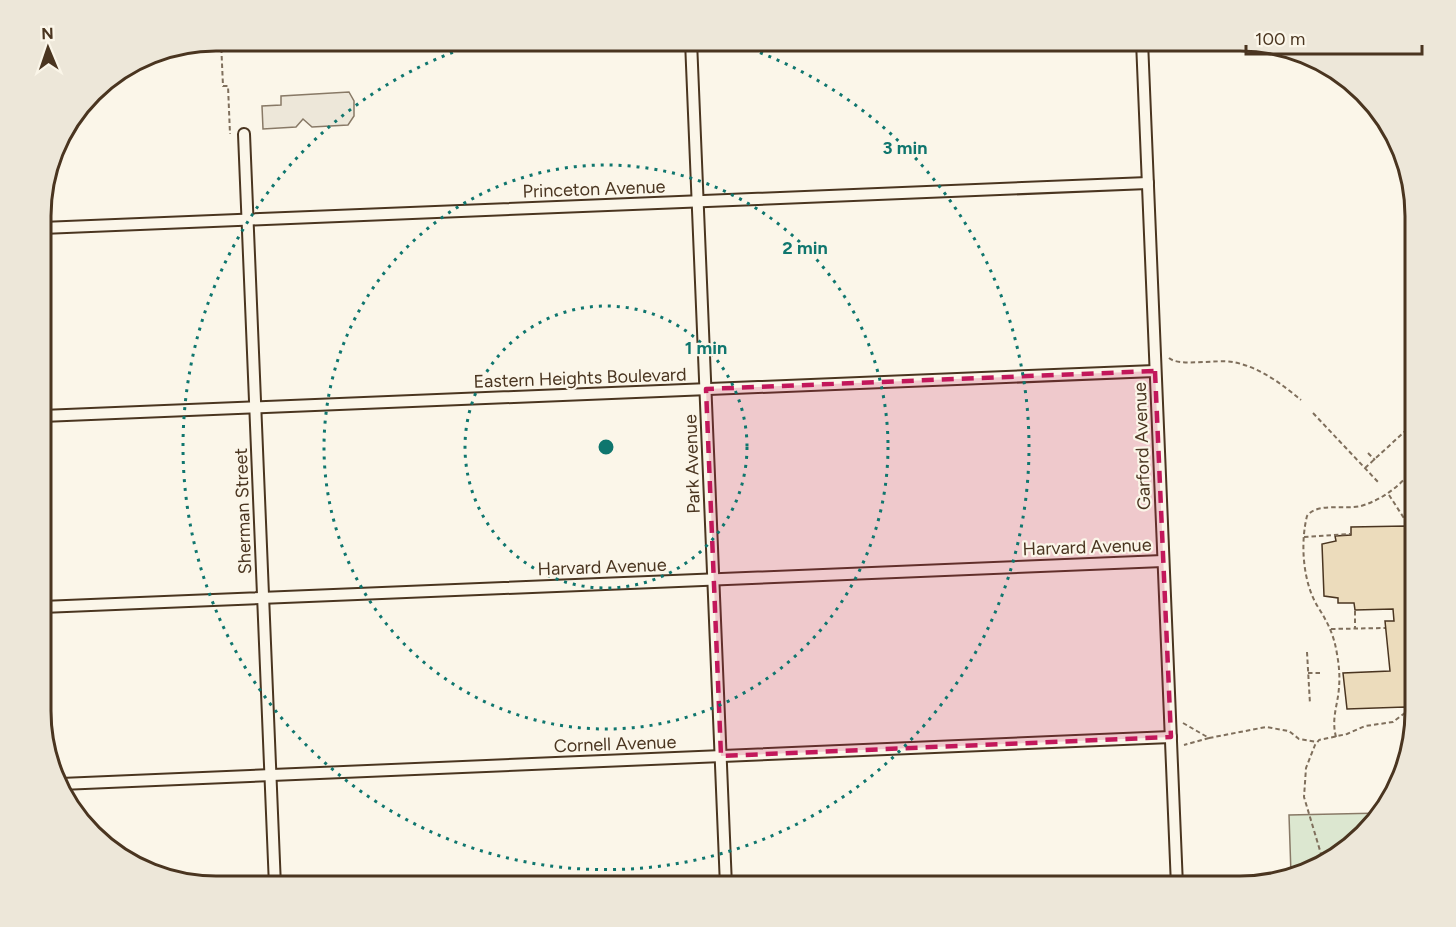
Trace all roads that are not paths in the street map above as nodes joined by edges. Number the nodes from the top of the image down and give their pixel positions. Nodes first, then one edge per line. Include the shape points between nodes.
1 (691, 51) edge
2 (1142, 51) edge
3 (244, 134) dead end
4 (1148, 183) junction
5 (698, 201) junction
6 (248, 220) junction
7 (51, 228) edge
8 (1155, 371) junction
9 (706, 389) junction
10 (256, 408) junction
11 (51, 416) edge
12 (1163, 561) junction
13 (713, 579) junction
14 (263, 598) junction
15 (51, 607) edge
16 (1170, 736) junction
17 (721, 756) junction
18 (271, 775) junction
19 (68, 784) edge
20 (275, 876) edge
21 (726, 876) edge
22 (1177, 876) edge

1 - 5 street, Park Avenue
2 - 4 street, Garford Avenue
3 - 6 street, Sherman Street
4 - 5 street, Princeton Avenue
4 - 8 street, Garford Avenue
5 - 6 street, Princeton Avenue
5 - 9 street, Park Avenue
6 - 7 street, Princeton Avenue
6 - 10 street, Sherman Street
8 - 9 street, Eastern Heights Boulevard
8 - 12 street, Garford Avenue
9 - 10 street, Eastern Heights Boulevard
9 - 13 street, Park Avenue
10 - 11 street, Eastern Heights Boulevard
10 - 14 street, Sherman Street
12 - 13 street, Harvard Avenue
12 - 16 street, Garford Avenue
13 - 14 street, Harvard Avenue
13 - 17 street, Park Avenue
14 - 15 street, Harvard Avenue
14 - 18 street, Sherman Street
16 - 17 street, Cornell Avenue
16 - 22 street, Garford Avenue
17 - 18 street, Cornell Avenue
17 - 21 street, Park Avenue
18 - 19 street, Cornell Avenue
18 - 20 street, Sherman Street

